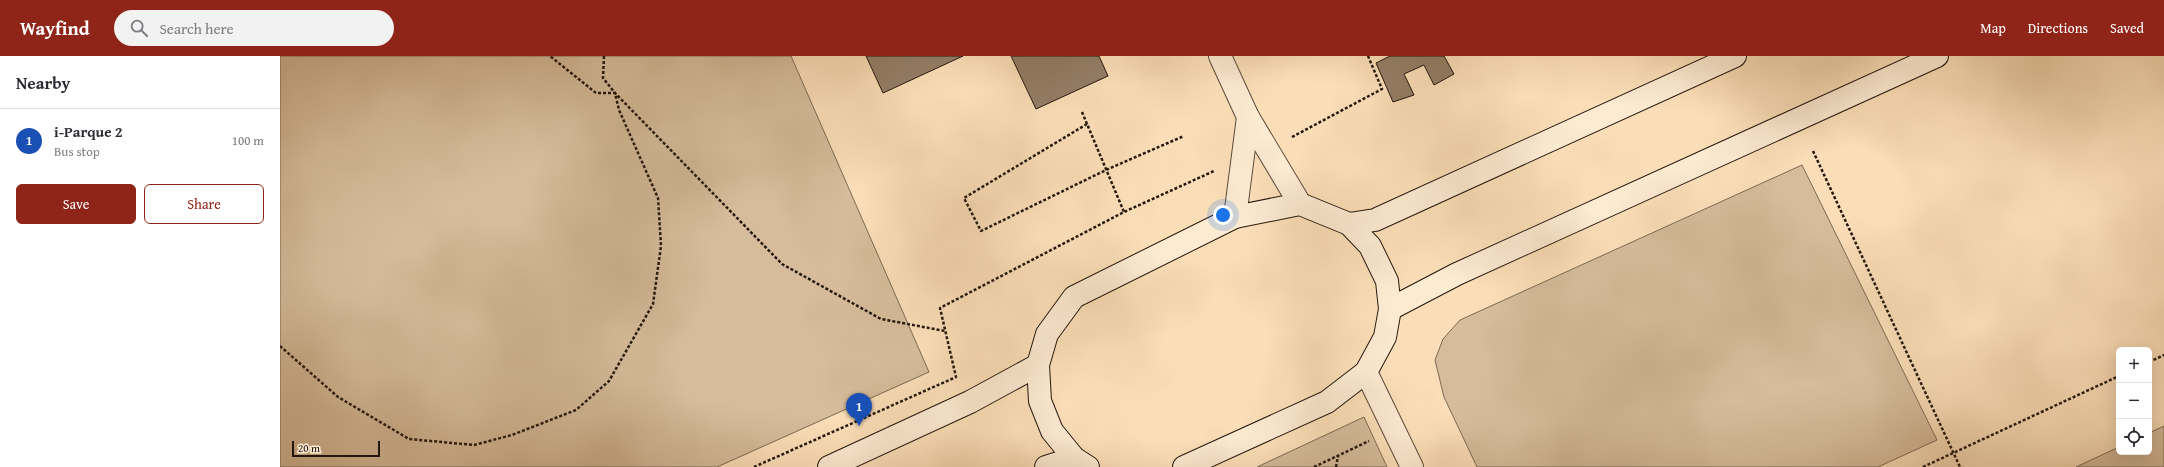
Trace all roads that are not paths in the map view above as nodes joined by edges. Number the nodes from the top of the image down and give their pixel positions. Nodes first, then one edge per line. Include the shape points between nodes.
1 (1220, 56) edge
2 (1736, 56) edge
3 (1937, 56) edge
4 (1248, 117) junction
5 (1300, 204) junction
6 (1235, 217) junction
7 (1348, 224) junction
8 (1390, 309) junction
9 (1038, 365) junction
10 (1366, 372) junction
11 (1081, 463) edge
12 (829, 467) edge
13 (1046, 467) edge
14 (1184, 467) edge
15 (1412, 467) edge

1 - 4 street
2 - 7 street via 1375,220
3 - 8 street via 1457,274
4 - 5 street
4 - 6 street
5 - 6 street
5 - 7 street
6 - 9 street via 1074,297 1047,334
7 - 8 street via 1370,246 1387,281
8 - 10 street via 1385,337
9 - 11 street via 1040,401 1052,431
9 - 12 street via 970,402
10 - 14 street via 1328,402
10 - 15 street
11 - 13 street

